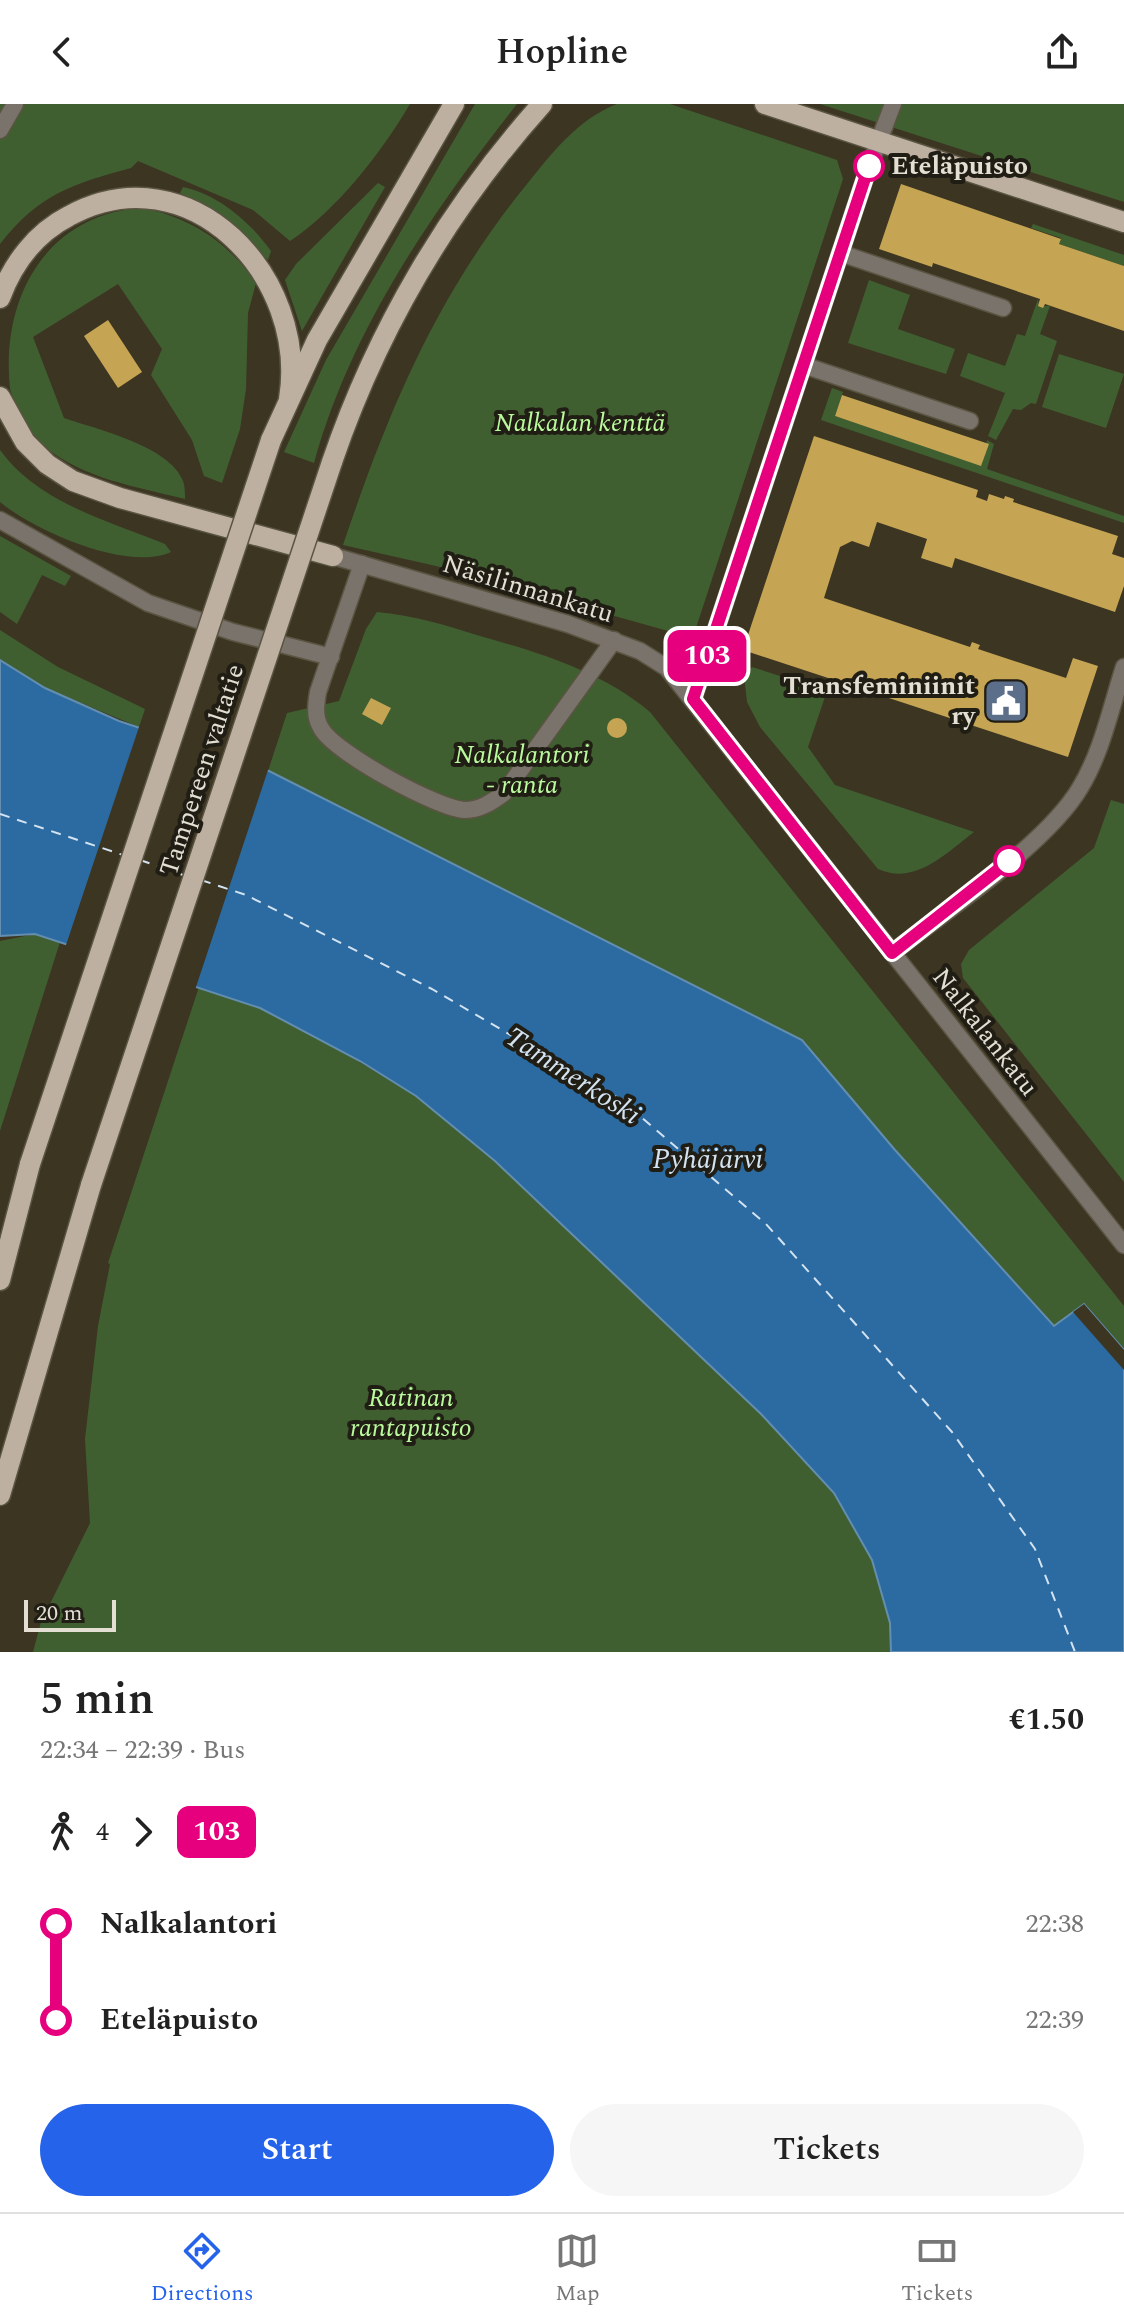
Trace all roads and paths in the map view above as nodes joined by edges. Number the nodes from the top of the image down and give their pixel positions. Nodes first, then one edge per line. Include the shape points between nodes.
1 (15, 104) edge
2 (454, 104) edge
3 (542, 104) edge
4 (765, 104) edge
5 (893, 104) edge
6 (0, 130) edge
7 (879, 142) junction
8 (1124, 222) edge
9 (840, 253) junction
10 (0, 298) edge
11 (1003, 308) dead end
12 (803, 365) junction
13 (0, 397) edge
14 (289, 399) junction
15 (970, 421) dead end
16 (0, 520) edge
17 (333, 556) joint
18 (362, 564) junction
19 (614, 640) junction
20 (331, 657) junction
21 (1124, 667) edge
22 (693, 699) junction
23 (892, 953) junction
24 (1124, 1245) edge
25 (0, 1280) edge
26 (0, 1495) edge

1 - 6 street
2 - 14 main road, Tampereen valtatie via 333,312
3 - 26 main road, Tampereen valtatie, bridge via 421,269 372,359 332,462 91,1185
4 - 7 main road
5 - 7 street
7 - 8 main road
7 - 9 street
9 - 11 street
9 - 12 street
10 - 14 main road via 31,244 69,215 113,199 175,203 226,233 270,283 289,331
12 - 15 street
12 - 22 street
13 - 17 main road via 25,442 73,481
14 - 25 main road, Tampereen valtatie, bridge via 30,1164
16 - 20 street via 148,603
17 - 18 street, Näsilinnankatu
18 - 19 street, Näsilinnankatu
18 - 20 street
19 - 20 street via 504,793 469,810 393,780 328,737 316,709
19 - 22 street, Näsilinnankatu via 667,668
21 - 23 street via 1085,780 1060,816
22 - 23 street, Nalkalankatu
23 - 24 street, Nalkalankatu

